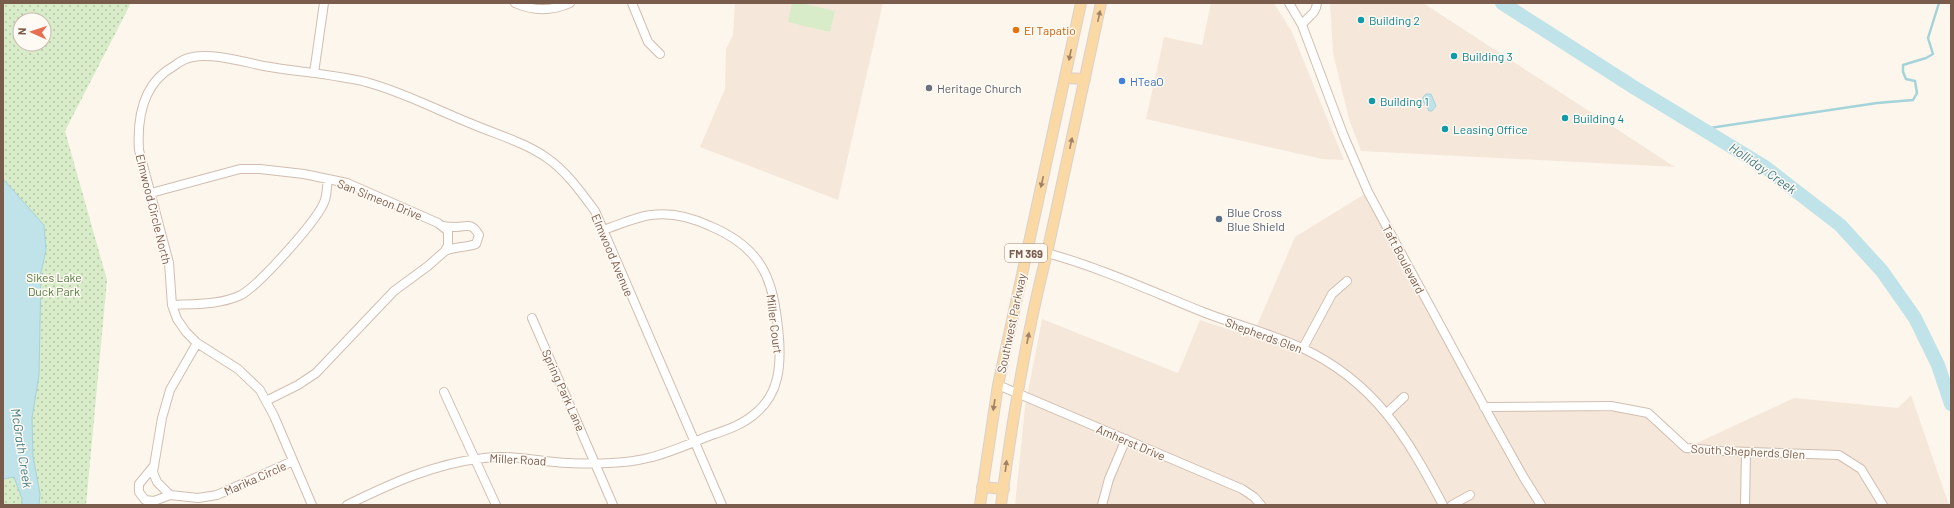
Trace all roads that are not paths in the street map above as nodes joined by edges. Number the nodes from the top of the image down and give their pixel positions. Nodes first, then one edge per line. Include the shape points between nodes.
1 (324, 3) edge
2 (515, 3) edge
3 (570, 3) edge
4 (632, 3) edge
5 (1082, 3) edge
6 (1102, 3) edge
7 (1289, 3) edge
8 (1317, 3) edge
9 (1302, 25) junction
10 (660, 54) dead end
11 (314, 73) junction
12 (1065, 78) junction
13 (1085, 79) junction
14 (328, 179) junction
15 (151, 193) junction
16 (443, 226) junction
17 (604, 230) junction
18 (445, 251) junction
19 (1047, 253) junction
20 (1347, 281) dead end
21 (172, 305) junction
22 (532, 318) dead end
23 (198, 343) junction
24 (1303, 348) junction
25 (998, 385) junction
26 (444, 392) dead end
27 (1017, 393) junction
28 (1404, 397) dead end
29 (266, 401) junction
30 (1484, 407) junction
31 (1387, 413) junction
32 (1126, 439) junction
33 (694, 442) junction
34 (1746, 452) junction
35 (476, 459) junction
36 (293, 461) junction
37 (596, 463) junction
38 (153, 467) junction
39 (982, 487) junction
40 (1004, 489) junction
41 (170, 495) junction
42 (1470, 495) dead end
43 (312, 505) edge
44 (347, 505) edge
45 (496, 505) edge
46 (613, 505) edge
47 (722, 505) edge
48 (980, 505) edge
49 (1002, 505) edge
50 (1102, 505) edge
51 (1261, 505) edge
52 (1443, 505) edge
53 (1452, 505) edge
54 (1541, 505) edge
55 (1745, 505) edge
56 (1883, 505) edge

1 - 11 street
2 - 3 street via 544,9
4 - 10 street via 648,42
5 -> 12 main road, Southwest Parkway / FM 369
13 -> 6 main road, Southwest Parkway / FM 369
7 - 9 street, Taft Boulevard
8 - 9 street via 1314,13
9 - 30 street, Taft Boulevard via 1368,192
11 - 15 street, Elmwood Circle North via 203,56 192,57 167,70 153,85 140,113 139,150
11 - 17 street, Elmwood Avenue via 382,87 536,151 574,183 595,211
12 - 13 main road
12 -> 25 main road, Southwest Parkway / FM 369
19 -> 13 main road, Southwest Parkway / FM 369
14 - 15 street, San Simeon Drive via 260,169 240,169
14 - 16 street, San Simeon Drive via 354,186
14 - 21 street via 325,200 316,217 264,275 247,290 226,300
15 - 21 street, Elmwood Circle North via 169,264
16 - 18 street via 449,237
16 - 18 street, San Simeon Drive via 458,227 468,224 479,234 476,244
17 - 33 street, Elmwood Avenue
17 - 33 street, Miller Court via 649,215 669,214 694,218 739,240 762,267 772,292 778,326 779,363 775,387 769,399 744,423
18 - 29 street via 394,291 316,373
19 - 24 street, Shepherds Glen via 1113,274 1218,318
27 -> 19 main road, Southwest Parkway / FM 369
20 - 24 street via 1332,294
21 - 23 street, Elmwood Circle North via 177,319
22 - 37 street, Spring Park Lane
23 - 29 street, Elmwood Circle North via 238,369 253,383
23 - 38 street, Marika Circle via 166,400
24 - 31 street, Shepherds Glen via 1344,373 1373,397
25 - 27 street, Amherst Drive
25 -> 39 main road, Southwest Parkway / FM 369
26 - 35 street
27 - 32 street, Amherst Drive
40 -> 27 main road, Southwest Parkway / FM 369
28 - 31 street
29 - 36 street, Elmwood Circle North
30 - 34 street, South Shepherds Glen via 1612,406 1648,413 1686,448
30 - 54 street, Taft Boulevard
31 - 52 street, Shepherds Glen via 1409,443
32 - 50 street via 1109,479
32 - 51 street, Amherst Drive via 1242,489
33 - 37 street, Miller Road via 647,458
33 - 47 street, Elmwood Avenue
34 - 55 street
34 - 56 street, South Shepherds Glen via 1839,455 1861,469
35 - 37 street, Miller Road via 502,456 567,463
35 - 44 street, Miller Road via 416,473
35 - 45 street
36 - 41 street, Marika Circle via 216,496 198,498
36 - 43 street, Elmwood Circle North
37 - 46 street, Spring Park Lane
38 - 41 street via 157,482
38 - 41 street, Marika Circle via 139,484 139,492 145,500 154,501
39 - 40 main road
39 - 48 main road, Southwest Parkway / FM 369
40 - 49 main road, Southwest Parkway / FM 369
42 - 53 street

